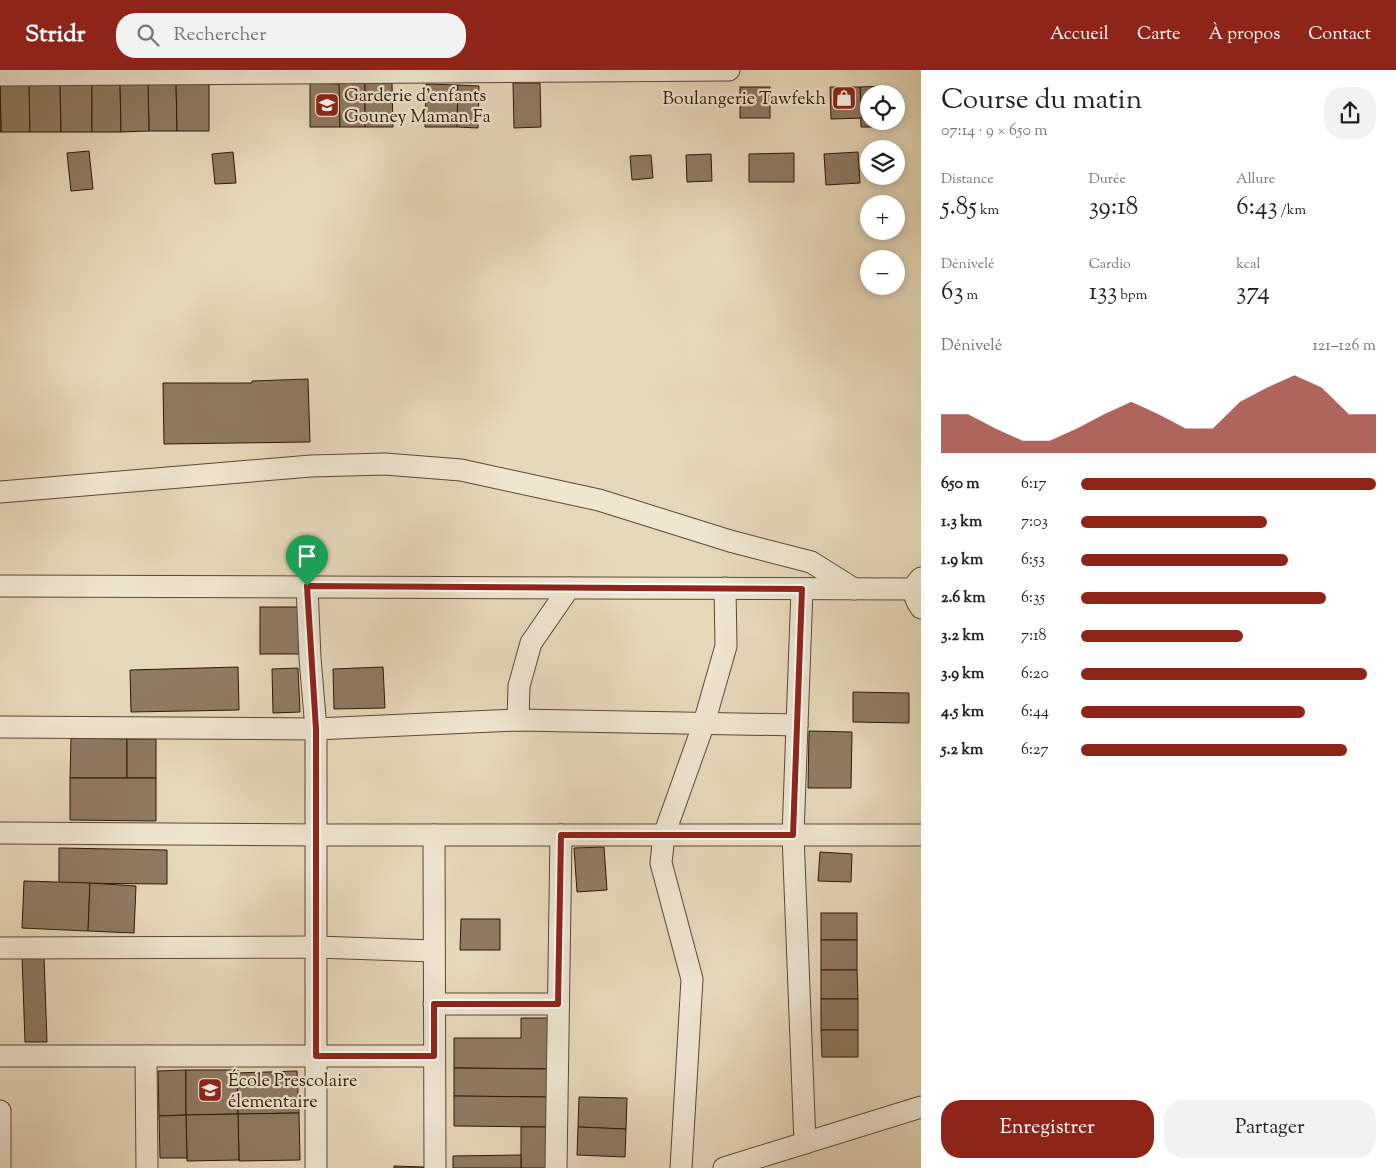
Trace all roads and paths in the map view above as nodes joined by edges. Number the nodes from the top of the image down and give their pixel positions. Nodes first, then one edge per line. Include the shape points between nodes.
1 (698, 70) edge
2 (729, 70) edge
3 (360, 71) edge
4 (468, 71) edge
5 (249, 72) edge
6 (0, 75) edge
7 (0, 492) edge
8 (0, 586) edge
9 (307, 586) junction
10 (569, 588) junction
11 (725, 588) junction
12 (802, 589) junction
13 (855, 589) junction
14 (919, 592) edge
15 (518, 720) junction
16 (704, 723) junction
17 (797, 725) junction
18 (0, 727) edge
19 (316, 729) junction
20 (0, 833) edge
21 (316, 835) junction
22 (434, 835) junction
23 (561, 835) junction
24 (664, 835) junction
25 (793, 835) junction
26 (921, 835) edge
27 (316, 947) junction
28 (0, 948) edge
29 (434, 951) junction
30 (434, 1004) junction
31 (558, 1004) junction
32 (0, 1056) edge
33 (146, 1056) junction
34 (316, 1056) junction
35 (434, 1056) junction
36 (921, 1108) edge
37 (0, 1111) edge
38 (805, 1143) junction
39 (0, 1168) edge
40 (147, 1168) edge
41 (316, 1168) edge
42 (435, 1168) edge
43 (556, 1168) edge
44 (682, 1168) edge
45 (724, 1168) edge

1 - 2 street
1 - 4 street
3 - 4 street
3 - 5 street
5 - 6 street
7 - 13 street via 311,466 385,464 460,470 599,500 730,541 811,562
8 - 9 street
9 - 10 street
9 - 19 street
10 - 11 street
10 - 15 street via 531,643 519,686
11 - 12 street
11 - 16 street via 726,646
12 - 13 street
12 - 17 street
13 - 14 street
15 - 16 street
15 - 19 street
16 - 17 street
16 - 24 street
17 - 25 street
18 - 19 street
19 - 21 street
20 - 21 street
21 - 22 street
21 - 27 street
22 - 23 street
22 - 29 street
23 - 24 street
23 - 31 street
24 - 25 street
24 - 44 street via 661,864 692,979
25 - 26 street
25 - 38 street
27 - 28 street
27 - 29 street
27 - 34 street
29 - 30 street
30 - 31 street
30 - 35 street
31 - 43 street
32 - 33 street
33 - 34 street
33 - 40 street
34 - 35 street
34 - 41 street
35 - 42 street
36 - 38 street
37 - 39 street
38 - 45 street

